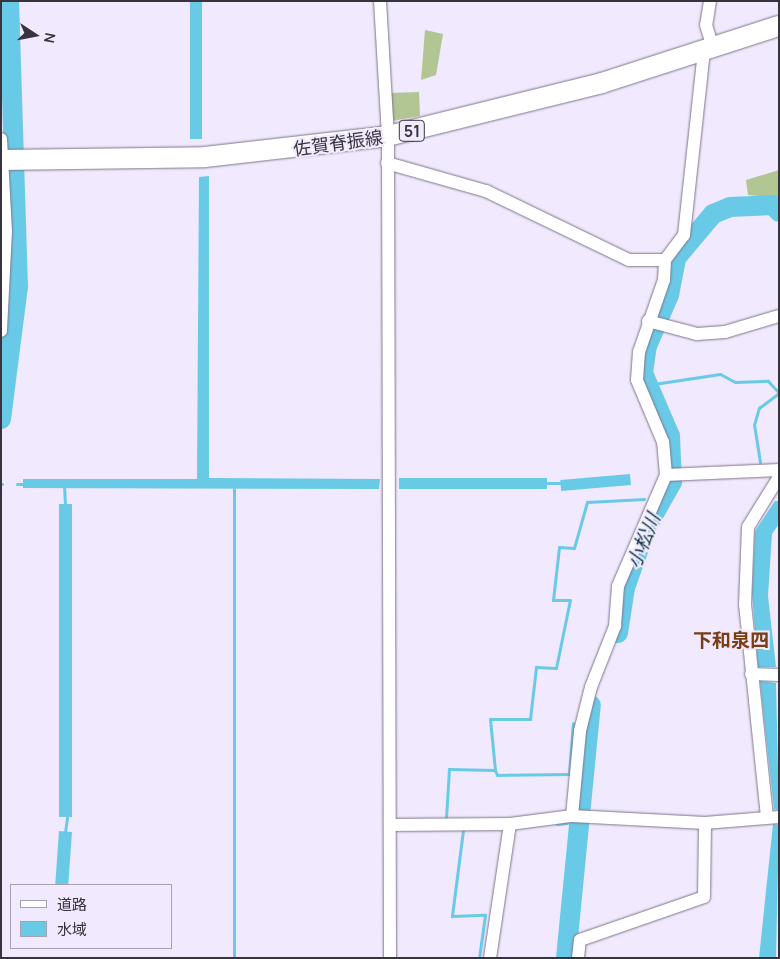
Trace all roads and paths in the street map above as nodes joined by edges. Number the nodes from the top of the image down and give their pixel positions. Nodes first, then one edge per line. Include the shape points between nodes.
1 (380, 1) edge
2 (710, 1) edge
3 (779, 26) edge
4 (708, 49) junction
5 (388, 136) junction
6 (1, 138) edge
7 (2, 160) edge
8 (388, 163) junction
9 (665, 260) junction
10 (779, 316) edge
11 (648, 321) junction
12 (1, 331) edge
13 (779, 470) edge
14 (666, 475) junction
15 (779, 477) edge
16 (766, 674) edge
17 (572, 816) junction
18 (775, 817) edge
19 (705, 823) junction
20 (510, 824) junction
21 (390, 825) junction
22 (390, 958) edge
23 (490, 958) edge
24 (578, 958) edge

1 - 5 street
2 - 4 street via 706,25
3 - 4 main road, 佐賀脊振線 / 51
4 - 5 main road, 佐賀脊振線 / 51 via 533,102
4 - 9 street via 684,235
5 - 7 main road, 佐賀脊振線 / 51 via 222,156
5 - 8 street
6 - 7 street
7 - 12 street via 6,269
8 - 9 street via 486,191 629,260
8 - 21 street
9 - 11 street via 664,280
10 - 11 street via 725,332 697,334 666,329
11 - 14 street via 637,380 662,442
13 - 14 street
14 - 17 street via 618,586 615,626 591,687 580,731
15 - 16 street via 748,527 745,606
16 - 18 street
17 - 19 street via 585,820
17 - 20 street
18 - 19 street
19 - 24 street via 704,897 580,940
20 - 21 street
20 - 23 street
21 - 22 street

